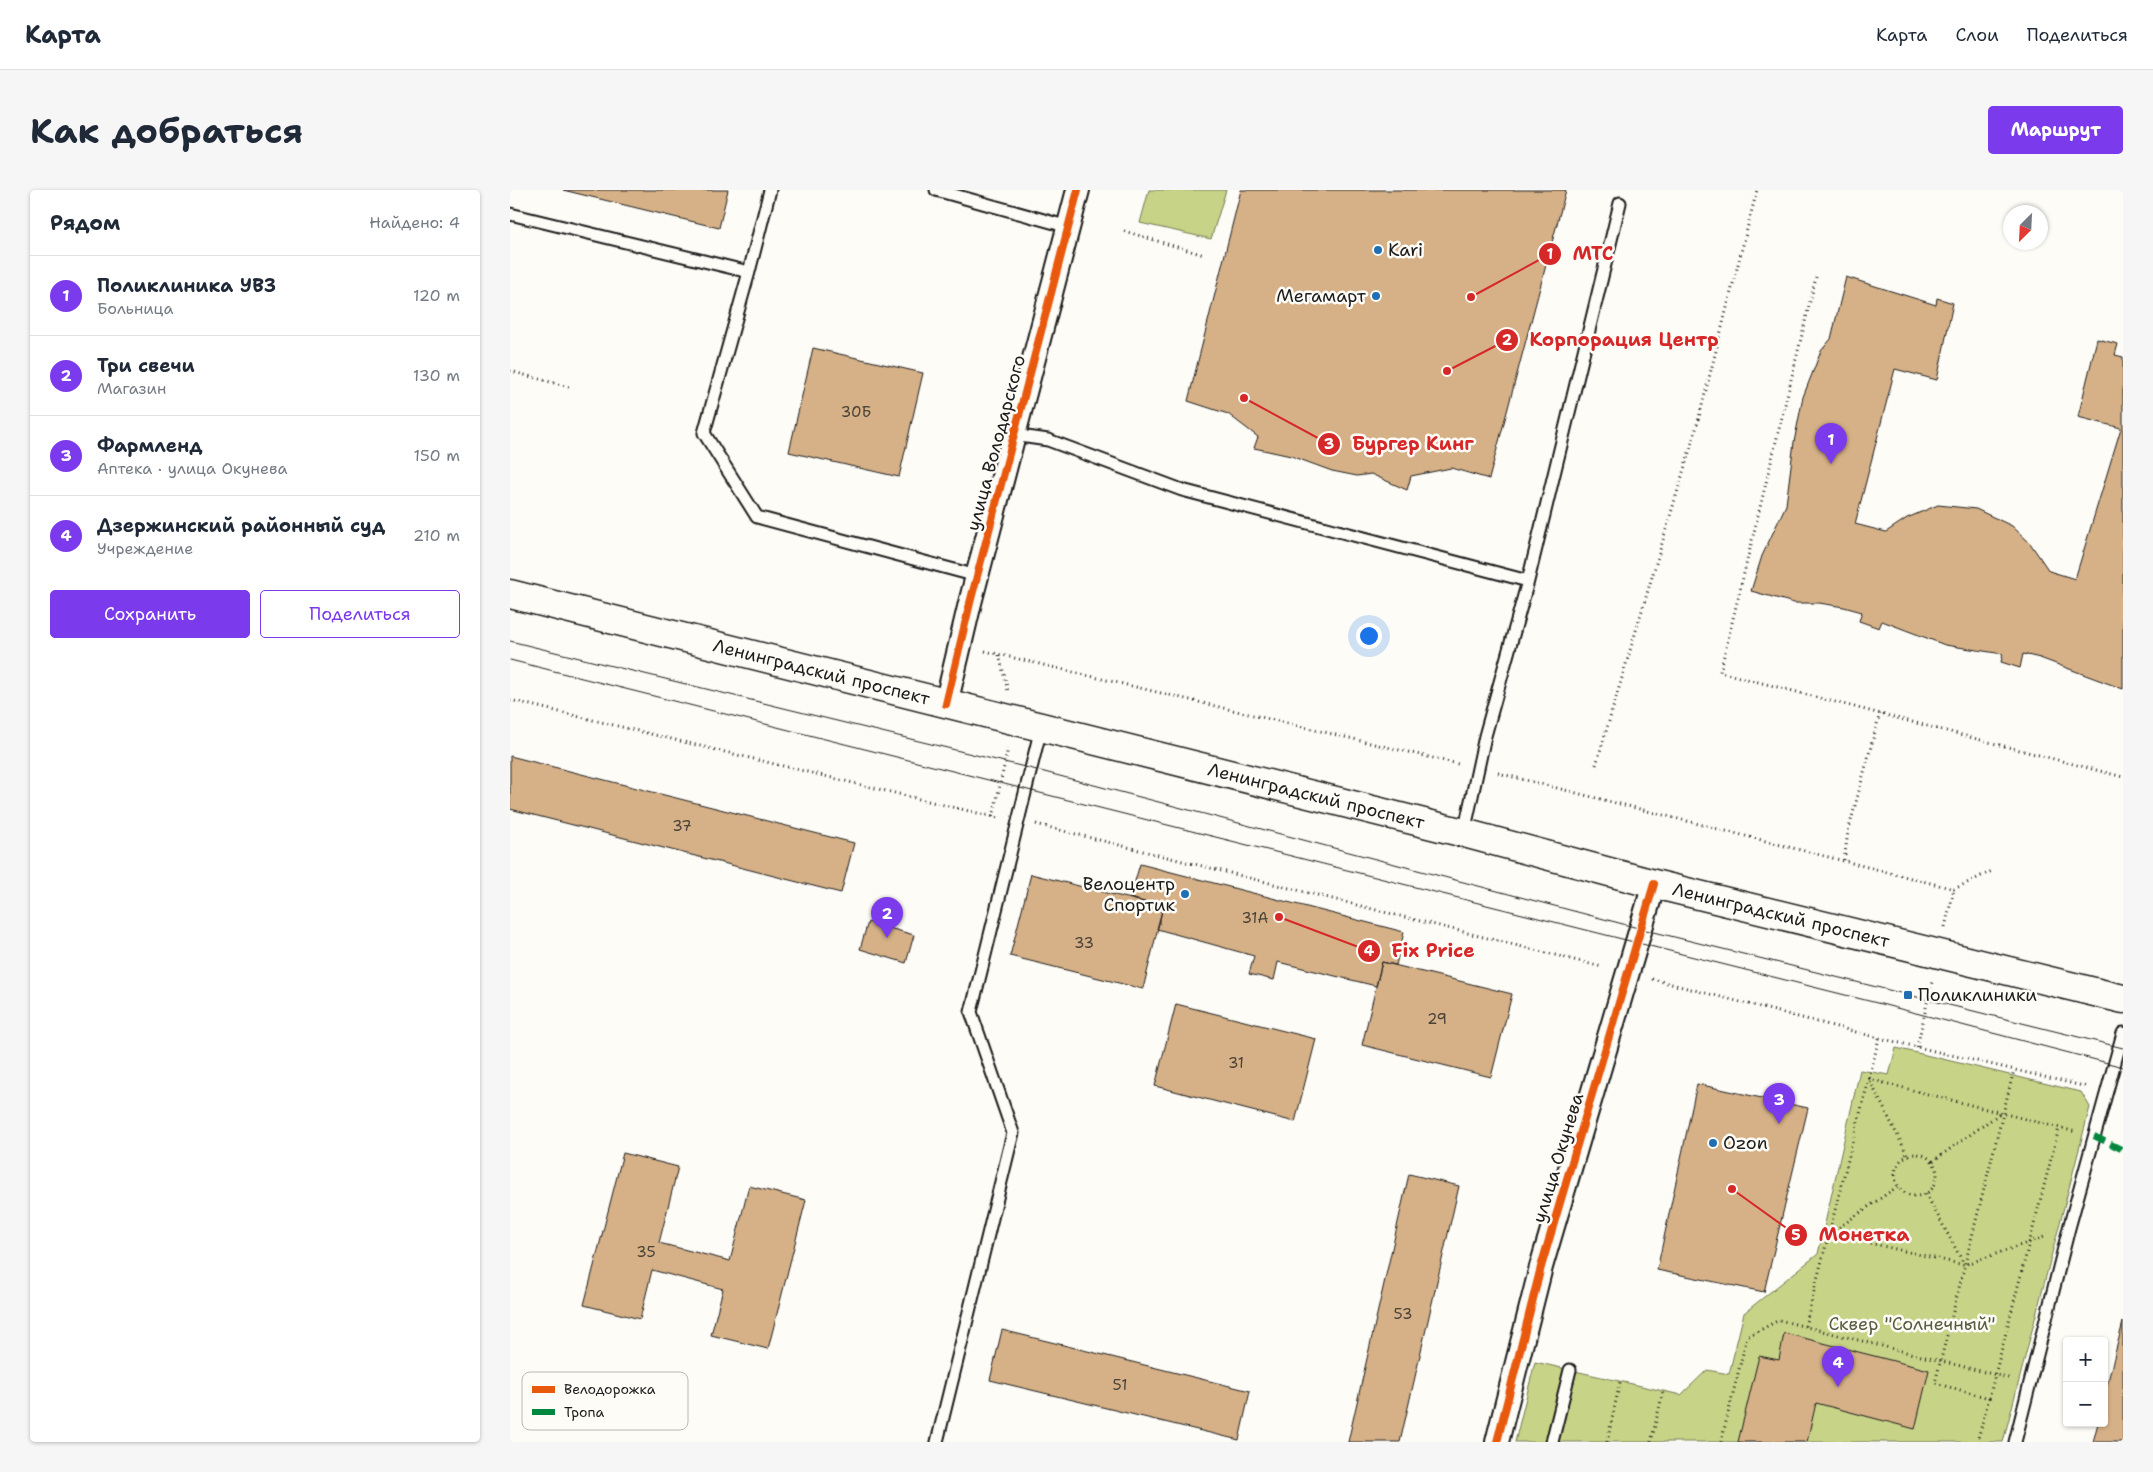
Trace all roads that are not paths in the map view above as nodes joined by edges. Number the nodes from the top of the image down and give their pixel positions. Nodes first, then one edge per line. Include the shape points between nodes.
1 (770, 190) edge
2 (936, 190) edge
3 (1078, 190) edge
4 (1620, 203) dead end
5 (510, 214) edge
6 (1069, 227) junction
7 (749, 272) junction
8 (1013, 435) junction
9 (977, 576) junction
10 (1528, 580) junction
11 (510, 594) edge
12 (946, 704) junction
13 (1041, 728) junction
14 (1464, 833) junction
15 (1654, 884) junction
16 (2123, 999) edge
17 (2123, 1033) edge
18 (1570, 1370) dead end
19 (937, 1442) edge
20 (1497, 1442) edge
21 (1552, 1442) edge
22 (2015, 1442) edge

1 - 7 lane
2 - 6 lane
3 - 6 street, улица Володарского
4 - 10 lane
5 - 7 lane
6 - 8 street, улица Володарского
7 - 9 lane via 704,433 757,517
8 - 9 street, улица Володарского
8 - 10 lane via 1048,440 1182,490
9 - 12 street, улица Володарского
10 - 14 lane via 1485,736
11 - 12 main road, Ленинградский проспект
12 - 13 main road, Ленинградский проспект
13 - 14 main road, Ленинградский проспект
13 - 19 lane via 971,1012 1013,1134
14 - 15 main road, Ленинградский проспект
15 - 16 main road, Ленинградский проспект
15 - 20 street, улица Окунева via 1541,1267
17 - 22 lane
18 - 21 lane

